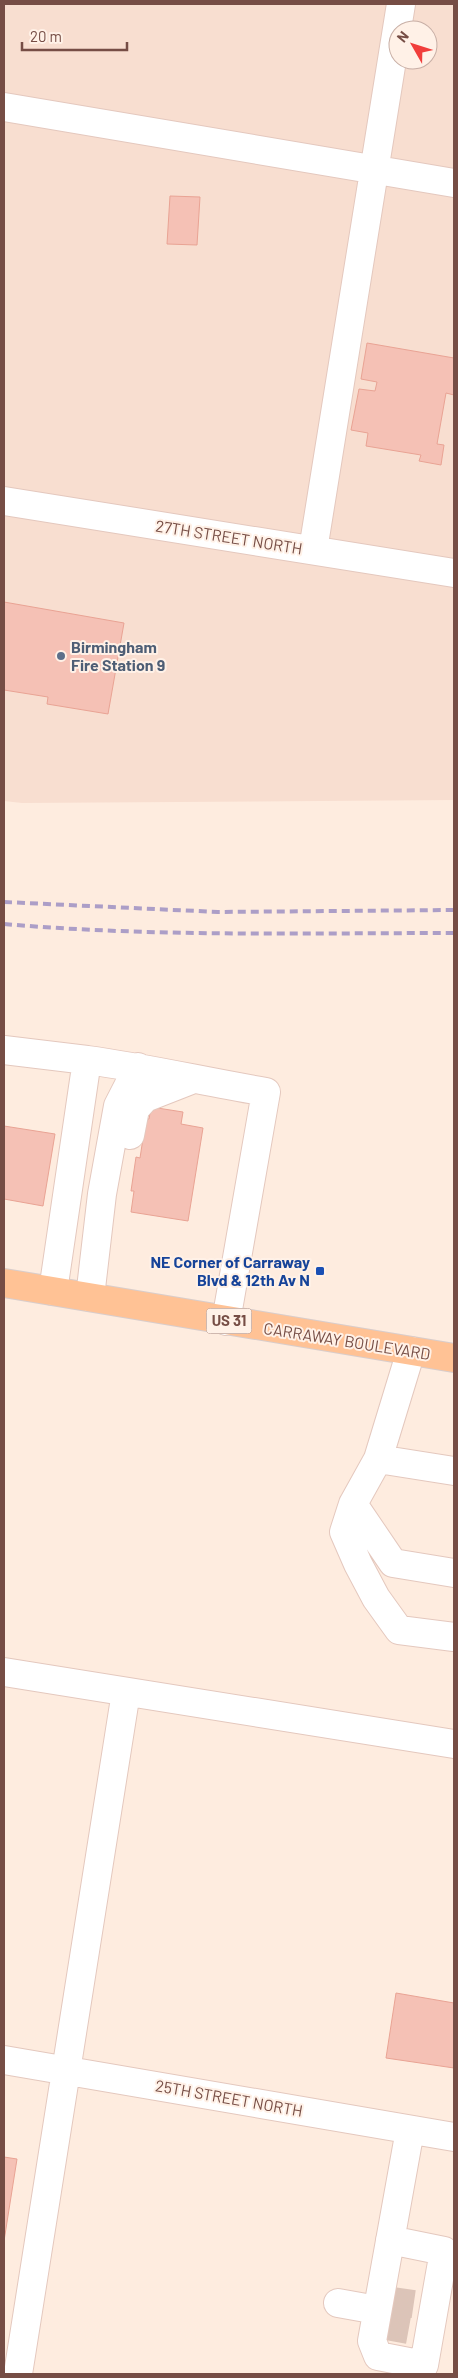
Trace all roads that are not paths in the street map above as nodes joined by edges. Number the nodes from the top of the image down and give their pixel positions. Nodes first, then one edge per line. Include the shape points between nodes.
1 (401, 4) edge
2 (4, 106) edge
3 (374, 170) junction
4 (454, 183) edge
5 (4, 501) edge
6 (313, 550) junction
7 (454, 573) edge
8 (4, 1050) edge
9 (86, 1060) junction
10 (138, 1067) junction
11 (191, 1080) junction
12 (98, 1225) junction
13 (4, 1283) edge
14 (53, 1291) junction
15 (90, 1297) junction
16 (226, 1321) junction
17 (411, 1351) junction
18 (454, 1358) edge
19 (378, 1459) junction
20 (454, 1471) edge
21 (353, 1504) junction
22 (454, 1573) edge
23 (376, 1598) junction
24 (454, 1622) edge
25 (454, 1637) edge
26 (4, 1672) edge
27 (126, 1692) junction
28 (454, 1744) edge
29 (4, 2060) edge
30 (66, 2070) junction
31 (410, 2130) junction
32 (454, 2137) edge
33 (390, 2240) junction
34 (449, 2251) edge
35 (338, 2303) dead end
36 (380, 2312) junction
37 (404, 2368) edge
38 (18, 2374) edge

1 - 3 street
2 - 3 street
3 - 4 street
3 - 6 street
5 - 6 street, 27TH STREET NORTH
6 - 7 street, 27TH STREET NORTH
8 - 9 street
9 - 10 street
9 - 14 street
10 - 11 street
10 - 12 street via 118,1106
11 - 12 street via 145,1098 135,1110 118,1196
11 - 16 street via 266,1092
12 - 15 street
13 - 14 main road, CARRAWAY BOULEVARD / US 31
14 - 15 main road, CARRAWAY BOULEVARD / US 31
15 - 16 main road, CARRAWAY BOULEVARD / US 31
16 - 17 main road, CARRAWAY BOULEVARD / US 31
17 - 18 main road, CARRAWAY BOULEVARD / US 31
17 - 19 street
19 - 20 street
19 - 21 street
21 - 22 street via 393,1563
21 - 23 street via 344,1532
23 - 24 street via 410,1615
23 - 25 street via 399,1630
26 - 27 street
27 - 28 street
27 - 30 street
29 - 30 street, 25TH STREET NORTH
30 - 31 street, 25TH STREET NORTH
30 - 38 street
31 - 32 street, 25TH STREET NORTH
31 - 33 street
33 - 34 street
33 - 36 street
34 - 37 street via 424,2319 424,2365
35 - 36 street
36 - 37 street via 372,2341 378,2356

